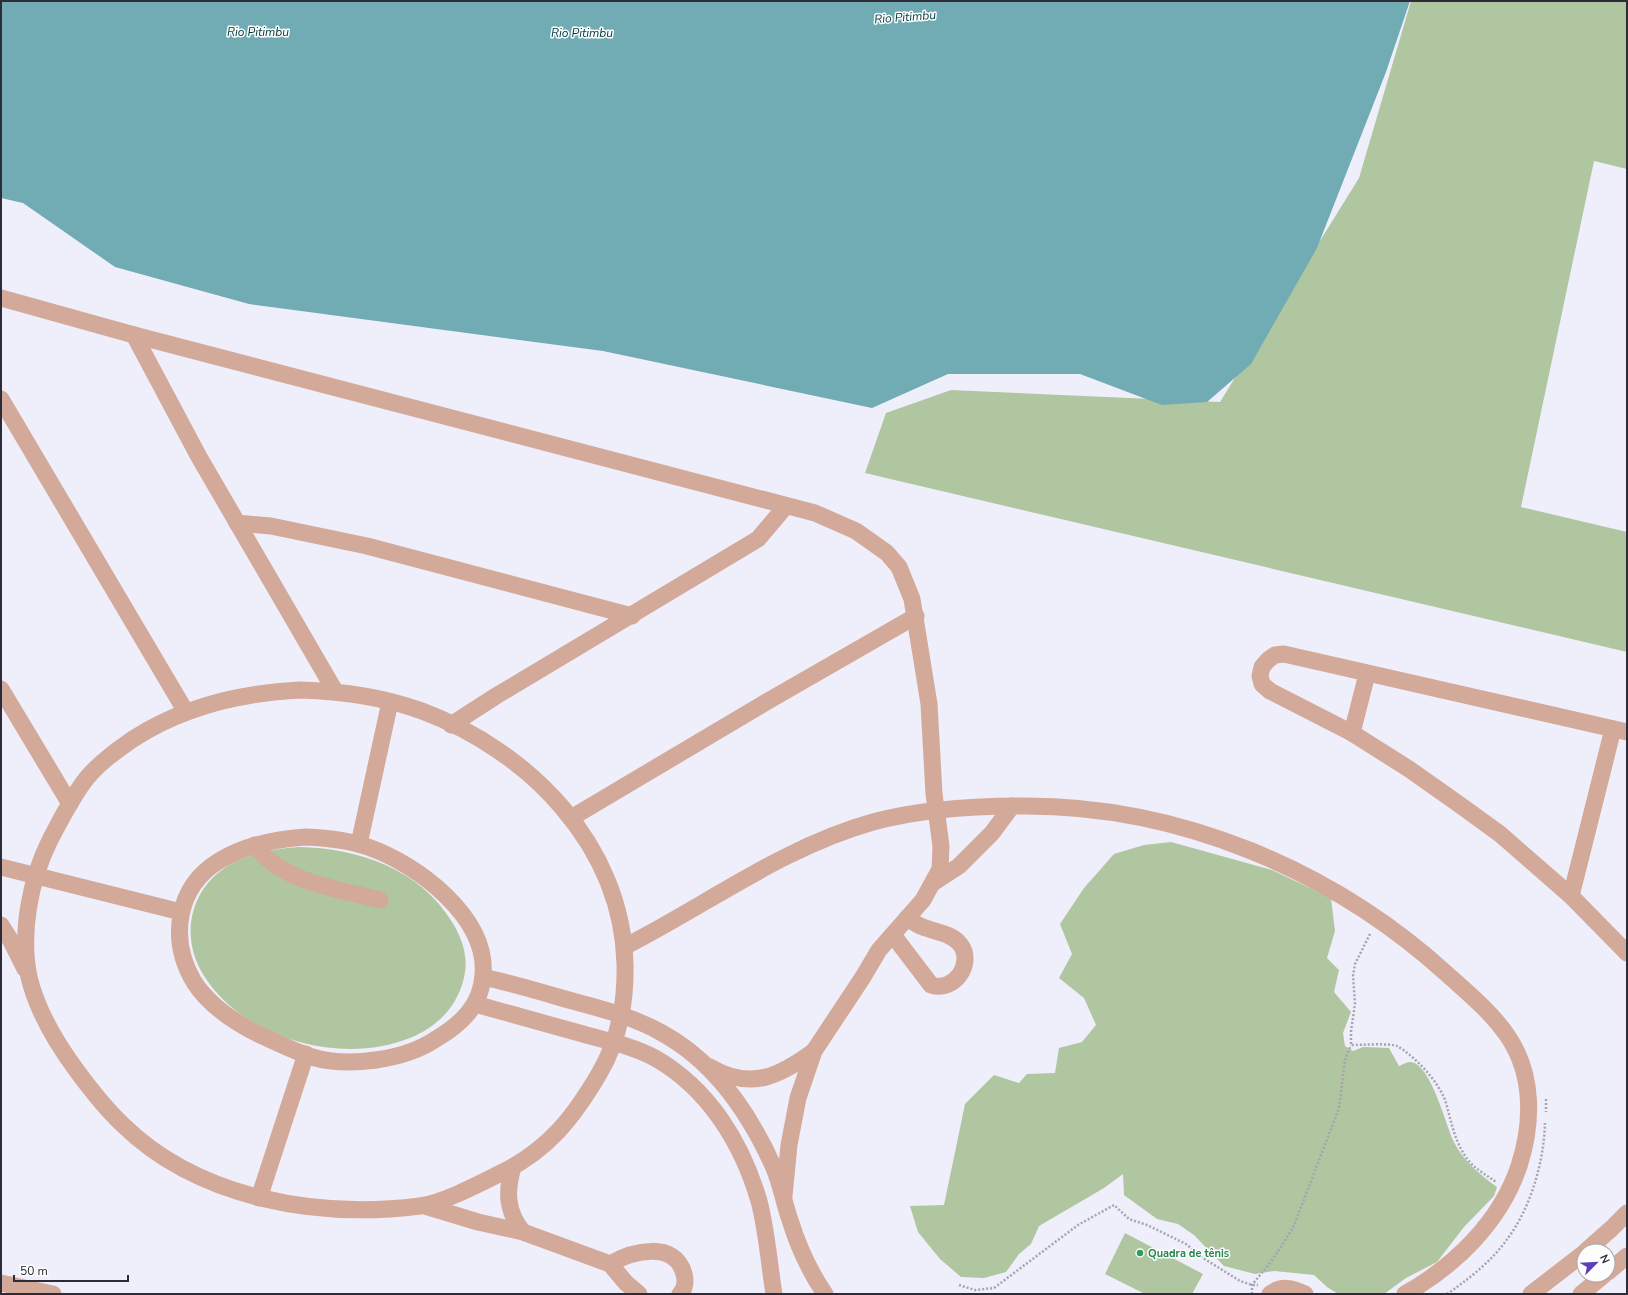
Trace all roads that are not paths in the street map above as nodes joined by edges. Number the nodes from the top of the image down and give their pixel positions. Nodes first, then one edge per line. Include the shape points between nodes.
1 (1, 298) edge
2 (134, 335) junction
3 (1, 399) edge
4 (786, 506) junction
5 (237, 523) junction
6 (632, 616) junction
7 (916, 616) junction
8 (1367, 674) junction
9 (1, 689) edge
10 (334, 691) junction
11 (390, 702) junction
12 (186, 712) junction
13 (451, 725) junction
14 (1620, 730) edge
15 (1352, 733) junction
16 (70, 804) junction
17 (1012, 806) junction
18 (937, 811) junction
19 (571, 818) junction
20 (359, 844) junction
21 (255, 845) junction
22 (1, 867) edge
23 (35, 876) junction
24 (933, 883) junction
25 (1571, 896) junction
26 (380, 900) dead end
27 (181, 912) junction
28 (907, 918) junction
29 (1, 925) edge
30 (893, 935) junction
31 (624, 947) junction
32 (1627, 953) edge
33 (483, 977) junction
34 (30, 979) junction
35 (475, 1004) junction
36 (622, 1015) junction
37 (614, 1043) junction
38 (814, 1051) junction
39 (306, 1054) junction
40 (700, 1061) junction
41 (513, 1167) junction
42 (784, 1196) junction
43 (259, 1198) junction
44 (425, 1206) junction
45 (1627, 1213) edge
46 (523, 1232) junction
47 (1596, 1243) edge
48 (1627, 1256) edge
49 (1576, 1259) edge
50 (610, 1264) junction
51 (1616, 1265) edge
52 (1594, 1283) edge
53 (1, 1284) edge
54 (1, 1287) edge
55 (14, 1294) edge
56 (53, 1294) edge
57 (639, 1294) edge
58 (680, 1294) edge
59 (774, 1294) edge
60 (825, 1294) edge
61 (1270, 1294) edge
62 (1305, 1294) edge
63 (1405, 1294) edge
64 (1531, 1294) edge
65 (1581, 1294) edge

1 - 2 street
2 - 4 street
2 - 5 street via 182,429
3 - 12 street
4 - 6 street via 758,539
4 - 7 street via 815,513 856,531 887,554 899,567
5 - 6 street via 272,526 367,546
5 - 10 street
6 - 13 street
7 - 18 street via 929,704
7 - 19 street
8 - 14 street
8 - 15 street
8 - 15 street via 1284,654 1275,655 1262,667 1262,684 1270,691
9 - 16 street
10 - 11 street
10 - 12 street via 265,692 210,703
11 - 13 street via 418,710
11 - 20 street
12 - 16 street via 149,729 106,758 87,778
13 - 19 street via 500,752 528,772
14 - 25 street
15 - 25 street via 1409,769 1500,834
16 - 23 street via 45,849
17 - 18 street
17 - 24 street via 992,833 959,866
17 - 63 street via 1069,808 1143,818 1240,846 1282,863 1371,913 1438,965 1507,1035 1517,1053 1529,1097 1525,1148 1516,1175 1505,1199 1476,1237 1434,1276
18 - 24 street via 942,846 940,869
18 - 31 street via 871,822 809,846 739,881 656,931
19 - 31 street via 598,858 608,882 618,913
20 - 21 street via 306,837
20 - 33 street via 407,865 450,900 465,917 479,945 484,962
21 - 26 street via 269,862 292,876
21 - 27 street via 234,853 208,868 189,894
22 - 23 street
23 - 27 street
23 - 34 street via 27,931
24 - 28 street via 923,900
25 - 32 street
27 - 39 street via 180,940 185,962 195,982 210,1000 240,1025 275,1043
28 - 30 street
28 - 30 street via 959,943 964,959 962,973 958,978 942,986 931,985
29 - 34 street
30 - 38 street via 879,950
31 - 36 street via 625,984
33 - 35 street
33 - 36 street
34 - 43 street via 47,1023 64,1053 124,1127 178,1166 248,1196
35 - 37 street
35 - 39 street via 464,1019 449,1031 422,1048 388,1059 353,1061
36 - 37 street
36 - 40 street via 663,1033
37 - 41 street via 609,1058 570,1118 552,1140
37 - 59 street via 637,1050 672,1070 703,1096 725,1124 744,1160 759,1202
38 - 40 street via 794,1066 756,1080 716,1070
38 - 42 street via 798,1098 789,1145
39 - 43 street
40 - 42 street via 724,1085 747,1115
41 - 44 street
41 - 46 street via 508,1200 515,1222
42 - 60 street via 790,1220 812,1275
43 - 44 street via 334,1210 384,1210
44 - 46 street
45 - 47 street
46 - 50 street
48 - 51 street
49 - 64 street
50 - 57 street
50 - 58 street via 636,1252 670,1255 679,1262 685,1278
52 - 65 street
53 - 56 street
54 - 55 street
61 - 62 street via 1286,1288

